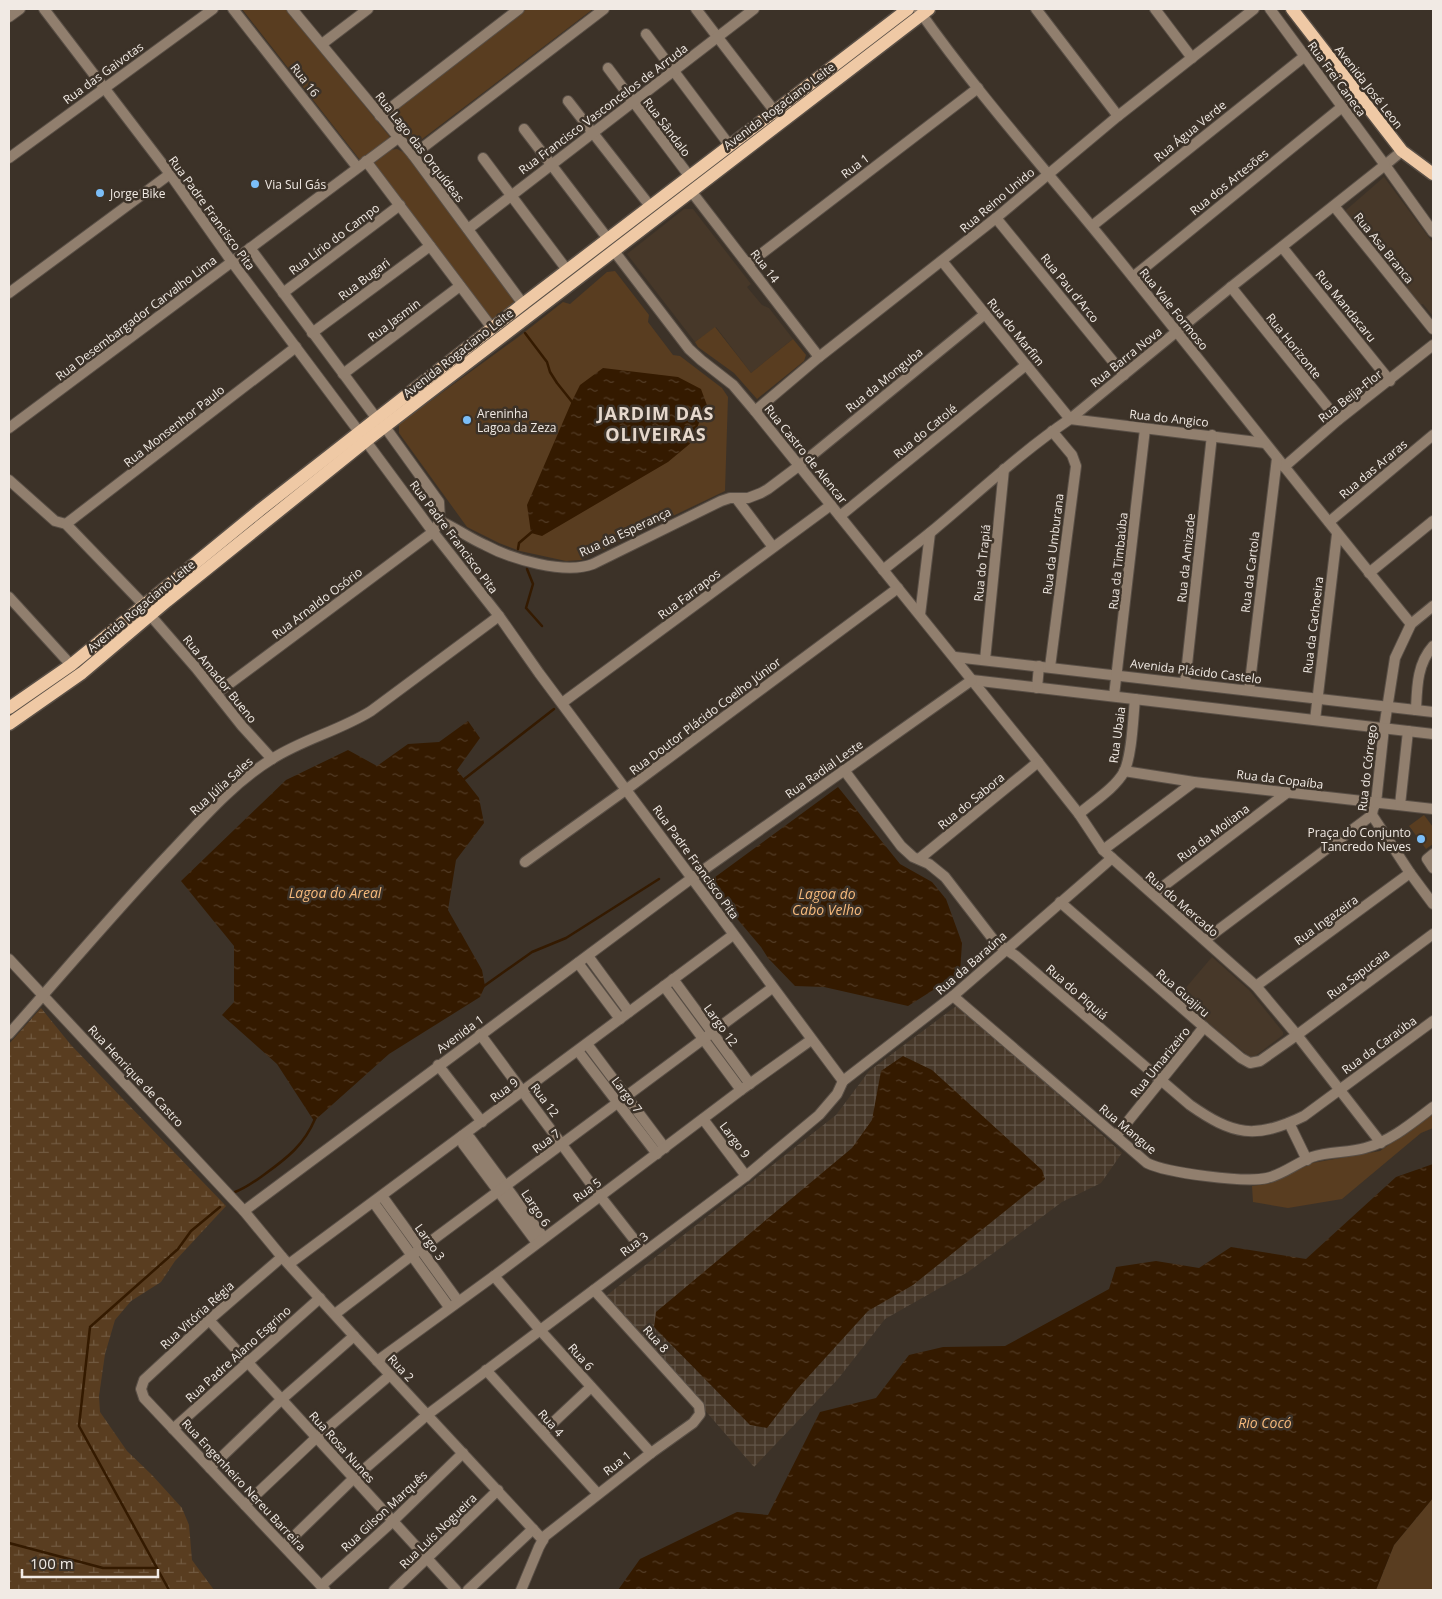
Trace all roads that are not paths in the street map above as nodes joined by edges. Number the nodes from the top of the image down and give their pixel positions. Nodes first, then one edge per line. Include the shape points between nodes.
1 (20, 9) edge
2 (44, 9) edge
3 (213, 9) edge
4 (233, 9) edge
5 (292, 9) edge
6 (368, 9) edge
7 (519, 9) edge
8 (604, 9) edge
9 (696, 9) edge
10 (754, 9) edge
11 (908, 9) edge
12 (1036, 9) edge
13 (1155, 9) edge
14 (1254, 9) edge
15 (1270, 9) edge
16 (1292, 9) edge
17 (923, 10) edge
18 (9, 17) edge
19 (646, 34) dead end
20 (718, 37) junction
21 (322, 44) junction
22 (1304, 56) junction
23 (1192, 58) junction
24 (608, 68) dead end
25 (672, 71) junction
26 (103, 88) junction
27 (978, 88) junction
28 (568, 101) dead end
29 (632, 101) junction
30 (1342, 107) junction
31 (380, 116) junction
32 (778, 116) junction
33 (1118, 116) junction
34 (524, 129) dead end
35 (591, 132) junction
36 (398, 138) junction
37 (730, 146) junction
38 (1402, 151) junction
39 (412, 155) junction
40 (9, 158) edge
41 (482, 158) dead end
42 (366, 161) junction
43 (550, 164) junction
44 (1385, 165) junction
45 (357, 167) junction
46 (170, 174) junction
47 (1048, 174) junction
48 (1433, 174) edge
49 (690, 177) junction
50 (691, 191) junction
51 (510, 195) junction
52 (400, 204) junction
53 (650, 206) junction
54 (1334, 206) junction
55 (996, 218) junction
56 (1092, 226) junction
57 (468, 229) junction
58 (1433, 232) edge
59 (608, 239) junction
60 (430, 246) junction
61 (1282, 247) junction
62 (250, 248) junction
63 (614, 251) junction
64 (942, 261) junction
65 (232, 262) junction
66 (748, 264) junction
67 (568, 270) junction
68 (1133, 277) junction
69 (460, 286) junction
70 (1231, 287) junction
71 (283, 292) junction
72 (9, 293) edge
73 (985, 314) junction
74 (517, 316) junction
75 (1433, 329) edge
76 (1177, 332) junction
77 (312, 333) junction
78 (496, 333) junction
79 (1433, 345) edge
80 (296, 347) junction
81 (819, 357) junction
82 (1026, 365) junction
83 (343, 374) junction
84 (1124, 375) junction
85 (1390, 381) junction
86 (755, 411) junction
87 (1070, 419) junction
88 (1338, 420) junction
89 (381, 423) junction
90 (9, 428) edge
91 (1145, 429) junction
92 (1052, 432) junction
93 (1212, 435) junction
94 (1433, 435) edge
95 (363, 437) junction
96 (1265, 443) junction
97 (1277, 458) junction
98 (800, 465) junction
99 (1284, 467) junction
100 (1004, 469) junction
101 (9, 480) edge
102 (736, 498) junction
103 (831, 505) junction
104 (840, 516) junction
105 (440, 521) junction
106 (1433, 521) edge
107 (1329, 522) junction
108 (66, 524) junction
109 (433, 532) junction
110 (930, 533) junction
111 (1337, 534) junction
112 (773, 547) junction
113 (883, 570) junction
114 (1369, 573) junction
115 (898, 588) junction
116 (9, 597) edge
117 (1433, 606) edge
118 (146, 610) junction
119 (920, 615) junction
120 (498, 616) junction
121 (1411, 624) junction
122 (1433, 646) edge
123 (955, 657) junction
124 (985, 660) junction
125 (71, 665) junction
126 (1039, 666) junction
127 (1050, 667) junction
128 (1117, 675) junction
129 (972, 680) junction
130 (1185, 683) junction
131 (1037, 688) junction
132 (1249, 690) junction
133 (217, 693) junction
134 (1114, 696) junction
135 (1135, 699) junction
136 (1317, 699) junction
137 (562, 703) junction
138 (1391, 707) junction
139 (9, 708) edge
140 (1412, 709) junction
141 (1433, 712) edge
142 (1315, 720) junction
143 (9, 724) edge
144 (1387, 728) junction
145 (1406, 730) junction
146 (1433, 734) edge
147 (272, 759) junction
148 (1038, 762) junction
149 (844, 770) junction
150 (1124, 770) junction
151 (1194, 782) junction
152 (627, 790) junction
153 (1288, 792) junction
154 (1380, 803) junction
155 (1399, 804) junction
156 (1433, 809) edge
157 (1079, 814) junction
158 (1372, 815) junction
159 (1103, 850) junction
160 (1430, 856) edge
161 (1112, 858) junction
162 (919, 859) junction
163 (525, 862) dead end
164 (1433, 868) edge
165 (1410, 873) junction
166 (692, 878) junction
167 (1153, 894) junction
168 (1060, 902) junction
169 (1433, 904) edge
170 (1433, 934) edge
171 (733, 935) junction
172 (1205, 940) junction
173 (1006, 950) junction
174 (588, 956) junction
175 (9, 960) edge
176 (578, 963) junction
177 (673, 980) junction
178 (664, 986) junction
179 (1256, 986) junction
180 (772, 988) junction
181 (43, 995) junction
182 (953, 996) junction
183 (629, 1012) junction
184 (620, 1019) junction
185 (1433, 1021) edge
186 (1204, 1028) junction
187 (9, 1034) edge
188 (480, 1034) junction
189 (1297, 1035) junction
190 (707, 1037) junction
191 (811, 1040) junction
192 (587, 1044) junction
193 (578, 1051) junction
194 (438, 1065) junction
195 (843, 1081) junction
196 (1161, 1081) junction
197 (750, 1084) junction
198 (741, 1090) junction
199 (1340, 1090) junction
200 (522, 1091) junction
201 (621, 1100) junction
202 (1433, 1107) edge
203 (703, 1119) junction
204 (482, 1122) junction
205 (1290, 1123) junction
206 (462, 1136) junction
207 (1116, 1136) junction
208 (1381, 1143) junction
209 (562, 1144) junction
210 (661, 1151) junction
211 (1307, 1160) junction
212 (746, 1176) junction
213 (502, 1189) junction
214 (600, 1196) junction
215 (378, 1200) junction
216 (244, 1211) junction
217 (540, 1240) junction
218 (415, 1252) junction
219 (644, 1252) junction
220 (286, 1261) junction
221 (494, 1276) junction
222 (594, 1290) junction
223 (320, 1298) junction
224 (454, 1304) junction
225 (335, 1314) junction
226 (209, 1320) junction
227 (540, 1330) junction
228 (354, 1336) junction
229 (377, 1361) junction
230 (247, 1362) junction
231 (486, 1370) junction
232 (390, 1375) junction
233 (591, 1387) junction
234 (144, 1398) joint
235 (282, 1399) junction
236 (699, 1406) joint
237 (426, 1415) junction
238 (174, 1429) junction
239 (542, 1432) junction
240 (317, 1437) junction
241 (651, 1453) junction
242 (463, 1454) junction
243 (210, 1468) junction
244 (354, 1478) junction
245 (498, 1490) junction
246 (598, 1494) junction
247 (245, 1505) junction
248 (392, 1522) junction
249 (533, 1529) junction
250 (543, 1540) junction
251 (284, 1546) junction
252 (427, 1560) junction
253 (323, 1588) edge
254 (394, 1590) edge
255 (456, 1590) edge
256 (468, 1590) edge
257 (521, 1590) edge

1 - 18 street
2 - 26 street, Rua Padre Francisco Pita
3 - 26 street, Rua das Gaivotas
4 - 45 street, Rua 16
5 - 21 street, Rua Lago das Orquídeas
6 - 21 street
7 - 31 street
8 - 39 street
9 - 20 street
10 - 20 street, Rua Francisco Vasconcelos de Arruda
11 - 32 main road, Avenida Rogaciano Leite
12 - 33 street
13 - 23 street
14 - 23 street, Rua Reino Unido
15 - 22 street, Rua Frei Caneca
16 - 38 main road, Avenida José Leon
17 - 27 street, Rua Vale Formoso
17 - 32 main road, Avenida Rogaciano Leite
19 - 25 street
20 - 25 street, Rua Francisco Vasconcelos de Arruda
20 - 32 street
21 - 31 street, Rua Lago das Orquídeas
22 - 30 street, Rua Frei Caneca
22 - 56 street, Rua Água Verde
23 - 33 street, Rua Reino Unido
24 - 29 street, Rua Sândalo
25 - 29 street, Rua Francisco Vasconcelos de Arruda
25 - 37 street
26 - 40 street, Rua das Gaivotas
26 - 46 street, Rua Padre Francisco Pita
27 - 47 street, Rua Vale Formoso
27 - 66 street, Rua 1
28 - 35 street
29 - 35 street, Rua Francisco Vasconcelos de Arruda
29 - 49 street, Rua Sândalo
30 - 44 street, Rua Frei Caneca
30 - 68 street, Rua dos Artesões
31 - 36 street, Rua Lago das Orquídeas
32 - 37 main road, Avenida Rogaciano Leite
32 - 50 main road, Avenida Rogaciano Leite
33 - 47 street, Rua Reino Unido
34 - 43 street
35 - 43 street, Rua Francisco Vasconcelos de Arruda
35 - 53 street
36 - 39 street, Rua Lago das Orquídeas
36 - 42 street, Rua Desembargador Carvalho Lima
37 - 49 main road, Avenida Rogaciano Leite
38 - 44 street
38 - 48 main road, Avenida José Leon
39 - 57 street, Rua Lago das Orquídeas
41 - 51 street
42 - 45 street, Rua Desembargador Carvalho Lima
42 - 52 street
43 - 51 street, Rua Francisco Vasconcelos de Arruda
43 - 59 street
44 - 54 street, Rua Barra Nova
44 - 58 street, Rua Frei Caneca
45 - 62 street, Rua Desembargador Carvalho Lima
46 - 65 street, Rua Padre Francisco Pita
46 - 72 street
47 - 55 street, Rua Reino Unido
47 - 56 street, Rua Vale Formoso
49 - 53 main road, Avenida Rogaciano Leite
50 - 63 main road, Avenida Rogaciano Leite
50 - 66 street, Rua 14
51 - 57 street, Rua Francisco Vasconcelos de Arruda
51 - 67 street
52 - 60 street
52 - 71 street, Rua Lírio do Campo
53 - 59 main road, Avenida Rogaciano Leite
54 - 61 street, Rua Barra Nova
54 - 75 street, Rua Asa Branca
55 - 64 street, Rua Reino Unido
55 - 84 street, Rua Pau d'Arco
56 - 68 street, Rua Vale Formoso
57 - 74 street, Rua Lago das Orquídeas
59 - 67 main road, Avenida Rogaciano Leite
60 - 69 street
60 - 77 street, Rua Bugari
61 - 70 street, Rua Barra Nova
61 - 85 street, Rua Mandacaru
62 - 65 street, Rua Desembargador Carvalho Lima
62 - 71 street, Rua Padre Francisco Pita
63 - 74 main road, Avenida Rogaciano Leite
63 - 86 street, Rua Castro de Alencar via 689,349 733,384
64 - 73 street, Rua do Marfim
64 - 81 street, Rua Reino Unido
65 - 80 street, Rua Padre Francisco Pita
65 - 90 street, Rua Desembargador Carvalho Lima
66 - 81 street, Rua 14
67 - 74 main road, Avenida Rogaciano Leite
68 - 76 street, Rua Vale Formoso
69 - 78 street
69 - 83 street, Rua Jasmin
70 - 76 street, Rua Barra Nova
70 - 88 street, Rua Horizonte
71 - 77 street, Rua Padre Francisco Pita
73 - 82 street, Rua do Marfim
73 - 98 street, Rua da Monguba
74 - 78 main road, Avenida Rogaciano Leite
76 - 84 street, Rua Barra Nova
76 - 96 street, Rua Vale Formoso
77 - 83 street, Rua Padre Francisco Pita
78 - 89 main road, Avenida Rogaciano Leite
79 - 85 street, Rua Beija-Flor
80 - 95 street, Rua Padre Francisco Pita
80 - 108 street, Rua Monsenhor Paulo
81 - 86 street, Rua Reino Unido
82 - 87 street, Rua do Marfim
82 - 104 street, Rua do Catolé
83 - 89 street, Rua Padre Francisco Pita
84 - 87 street, Rua Barra Nova
85 - 88 street, Rua Beija-Flor
86 - 98 street, Rua Castro de Alencar
87 - 91 street, Rua do Angico
87 - 92 street, Rua Barra Nova
88 - 99 street, Rua Beija-Flor
89 - 95 main road, Avenida Rogaciano Leite
89 - 105 street, Rua Padre Francisco Pita via 439,502
91 - 93 street, Rua do Angico
91 - 128 street, Rua da Timbaúba
92 - 100 street, Rua Barra Nova
92 - 127 street, Rua da Umburana via 1072,455 1076,466
93 - 96 street, Rua do Angico
93 - 130 street, Rua da Amizade
94 - 107 street, Rua das Araras
95 - 109 street, Rua Padre Francisco Pita
95 - 118 main road, Avenida Rogaciano Leite via 260,510
96 - 97 street, Rua Vale Formoso
97 - 99 street, Rua Vale Formoso
97 - 132 street, Rua da Cartola
98 - 102 street, Rua da Esperança via 761,493
98 - 103 street, Rua Castro de Alencar
99 - 107 street, Rua Vale Formoso
100 - 110 street, Rua Barra Nova
100 - 124 street, Rua do Trapiá
101 - 108 street, Rua Amador Bueno via 55,521
102 - 105 street, Rua da Esperança via 711,505 588,566 565,567 530,562 496,551
102 - 112 street
103 - 104 street, Rua Castro de Alencar
103 - 112 street, Rua Farrapos
104 - 113 street, Rua Castro de Alencar
105 - 109 street
106 - 114 street
107 - 111 street, Rua Vale Formoso
108 - 118 street, Rua Amador Bueno
109 - 120 street, Rua Padre Francisco Pita
109 - 133 street, Rua Arnaldo Osório
110 - 113 street, Rua Barra Nova
110 - 119 street
111 - 114 street, Rua Vale Formoso
111 - 136 street, Rua da Cachoeira
112 - 137 street, Rua Farrapos
113 - 115 street, Rua Castro de Alencar
114 - 121 street, Rua Vale Formoso
115 - 119 street, Rua Castro de Alencar
115 - 152 street, Rua Doutor Plácido Coelho Júnior
116 - 125 street
117 - 121 street
118 - 125 main road, Avenida Rogaciano Leite
118 - 133 street, Rua Amador Bueno
118 - 143 main road, Avenida Rogaciano Leite via 82,673
119 - 123 street, Rua Castro de Alencar
120 - 137 street, Rua Padre Francisco Pita
120 - 147 street, Rua Júlia Sales via 355,721
121 - 138 street via 1395,658
122 - 140 street via 1422,662
123 - 124 street, Avenida Plácido Castelo
123 - 129 street, Rua Castro de Alencar
124 - 126 street, Avenida Plácido Castelo
125 - 139 main road, Avenida Rogaciano Leite
126 - 127 street, Avenida Plácido Castelo
126 - 131 street
127 - 128 street, Avenida Plácido Castelo
128 - 130 street, Avenida Plácido Castelo
128 - 134 street, Rua da Timbaúba
129 - 131 street
129 - 148 street, Rua do Mercado
129 - 149 street, Rua Radial Leste
130 - 132 street, Avenida Plácido Castelo
131 - 134 street
132 - 136 street, Avenida Plácido Castelo
133 - 147 street, Rua Amador Bueno
134 - 135 street
135 - 142 street
135 - 150 street, Rua Ubaia
136 - 138 street, Avenida Plácido Castelo
136 - 142 street, Rua da Cachoeira
137 - 152 street, Rua Padre Francisco Pita
138 - 140 street, Avenida Plácido Castelo
138 - 144 street, Rua do Córrego
140 - 141 street, Avenida Plácido Castelo
142 - 144 street
144 - 145 street
144 - 154 street, Rua do Córrego
145 - 146 street
145 - 155 street
147 - 181 street, Rua Júlia Sales via 214,806
148 - 157 street, Rua do Mercado
148 - 162 street, Rua do Sabora
149 - 162 street, Rua do Piquiá via 901,846
149 - 166 street, Rua Radial Leste
150 - 151 street, Rua da Copaíba
150 - 157 street, Rua Ubaia via 1115,783
151 - 153 street, Rua da Copaíba
151 - 159 street
152 - 163 street, Rua Doutor Plácido Coelho Júnior
152 - 166 street, Rua Padre Francisco Pita
153 - 154 street, Rua da Copaíba
153 - 167 street, Rua da Moliana
154 - 155 street, Rua da Copaíba
154 - 158 street, Rua do Córrego
155 - 156 street, Rua da Copaíba
157 - 159 street, Rua do Mercado
158 - 165 street, Rua do Córrego
158 - 172 street
159 - 161 street, Rua do Mercado
160 - 164 street
161 - 167 street, Rua do Mercado
161 - 168 street, Rua da Baraúna
162 - 173 street, Rua do Piquiá via 946,877 996,943
165 - 169 street, Rua do Córrego
165 - 179 street, Rua Ingazeira
166 - 171 street, Rua Padre Francisco Pita
166 - 174 street, Avenida 1
167 - 172 street, Rua do Mercado
168 - 173 street, Rua da Baraúna
168 - 186 street, Rua Guajiru
170 - 189 street, Rua Sapucaia
171 - 177 street, Rua 9
171 - 180 street, Rua Padre Francisco Pita
172 - 179 street, Rua do Mercado
173 - 182 street, Rua da Baraúna
173 - 196 street, Rua do Piquiá
174 - 176 street, Avenida 1
174 - 183 street
175 - 181 street, Rua Henrique de Castro
176 - 184 street
176 - 188 street, Avenida 1
177 - 178 street, Rua 9
177 - 190 street, Largo 12
178 - 183 street, Rua 9
178 - 190 street, Largo 12
179 - 189 street, Rua do Mercado
180 - 190 street, Rua 7
180 - 191 street, Rua Padre Francisco Pita
181 - 187 street, Rua Júlia Sales
181 - 216 street, Rua Henrique de Castro
182 - 195 street, Rua da Baraúna
182 - 207 street, Rua Mangue
183 - 184 street, Rua 9
184 - 192 street, Rua 9
185 - 199 street, Rua da Caraúba
186 - 189 street, Rua Guajiru via 1240,1058 1250,1062 1260,1061
186 - 196 street, Rua Umarizeiro
188 - 194 street, Avenida 1
188 - 200 street, Rua 12
189 - 199 street, Rua do Mercado
190 - 197 street, Largo 12
190 - 198 street, Largo 12
190 - 201 street, Rua 7
191 - 195 street, Rua Padre Francisco Pita
191 - 197 street, Rua 5
192 - 193 street, Rua 9
192 - 201 street, Largo 7
193 - 200 street, Rua 9
193 - 201 street, Largo 7
194 - 204 street
194 - 216 street, Avenida 1
195 - 212 street, Rua 3 via 838,1094 819,1115
196 - 205 street, Rua do Piquiá via 1190,1105 1225,1126 1254,1131
196 - 207 street, Rua Umarizeiro
197 - 198 street, Rua 5
198 - 203 street, Rua 5
199 - 205 street, Rua do Piquiá
199 - 208 street, Rua do Mercado
200 - 204 street, Rua 9
200 - 209 street, Rua 12
201 - 209 street, Rua 7
201 - 210 street, Largo 7
202 - 208 street, Rua Mangue
203 - 210 street, Rua 5
203 - 212 street, Largo 9
204 - 206 street, Rua 9
205 - 211 street
206 - 213 street, Largo 6 via 470,1138
206 - 215 street, Rua 9
207 - 211 street, Rua Mangue via 1154,1166 1232,1179 1267,1178
208 - 211 street, Rua Mangue
209 - 213 street, Rua 7
209 - 214 street, Rua 12
210 - 214 street, Rua 5
212 - 219 street, Rua 3
213 - 217 street, Largo 6 via 541,1234
213 - 218 street, Rua 7
214 - 217 street, Rua 5
214 - 219 street, Rua 12
215 - 218 street, Largo 3
215 - 220 street, Rua 9
216 - 220 street, Rua 2
217 - 221 street, Rua 5
218 - 224 street, Largo 3
218 - 225 street, Rua 7
219 - 222 street, Rua 3
220 - 223 street, Rua 2
220 - 226 street, Rua Vitória Régia
221 - 224 street, Rua 5
221 - 227 street, Rua 6
222 - 227 street, Rua 3
222 - 236 street, Rua 8
223 - 225 street, Rua 2
223 - 230 street, Rua Padre Alano Esgrino
224 - 229 street, Rua 5
225 - 228 street, Rua 2
226 - 230 street, Rua Rosa Nunes
226 - 234 street, Rua Vitória Régia via 144,1380 140,1389
227 - 231 street, Rua 3
227 - 233 street, Rua 6
228 - 229 street, Rua 2
228 - 235 street
229 - 232 street, Rua 2
230 - 235 street, Rua Rosa Nunes
230 - 238 street, Rua Padre Alano Esgrino
231 - 237 street, Rua 3
231 - 239 street, Rua 4
232 - 237 street, Rua 2
232 - 240 street
233 - 239 street
233 - 241 street, Rua 6
234 - 238 street, Rua Engenheiro Nereu Barreira
235 - 240 street, Rua Rosa Nunes
235 - 243 street
236 - 241 street, Rua 1 via 700,1414 694,1423
237 - 242 street, Rua 2
237 - 244 street, Rua 3
238 - 243 street, Rua Engenheiro Nereu Barreira
239 - 246 street, Rua 4
240 - 244 street, Rua Rosa Nunes
240 - 247 street
241 - 246 street, Rua 1
242 - 245 street, Rua 2
242 - 248 street, Rua Gilson Marquês
243 - 247 street, Rua Engenheiro Nereu Barreira
244 - 248 street, Rua Rosa Nunes
244 - 251 street, Rua 3
245 - 249 street, Rua 2
245 - 252 street, Rua Luís Nogueira
246 - 250 street, Rua 1
247 - 251 street, Rua Engenheiro Nereu Barreira
248 - 252 street, Rua Rosa Nunes
248 - 253 street, Rua Gilson Marquês
249 - 250 street, Rua 2
249 - 256 street
250 - 257 street
251 - 253 street, Rua Engenheiro Nereu Barreira
252 - 254 street, Rua Luís Nogueira
252 - 255 street, Rua Rosa Nunes

